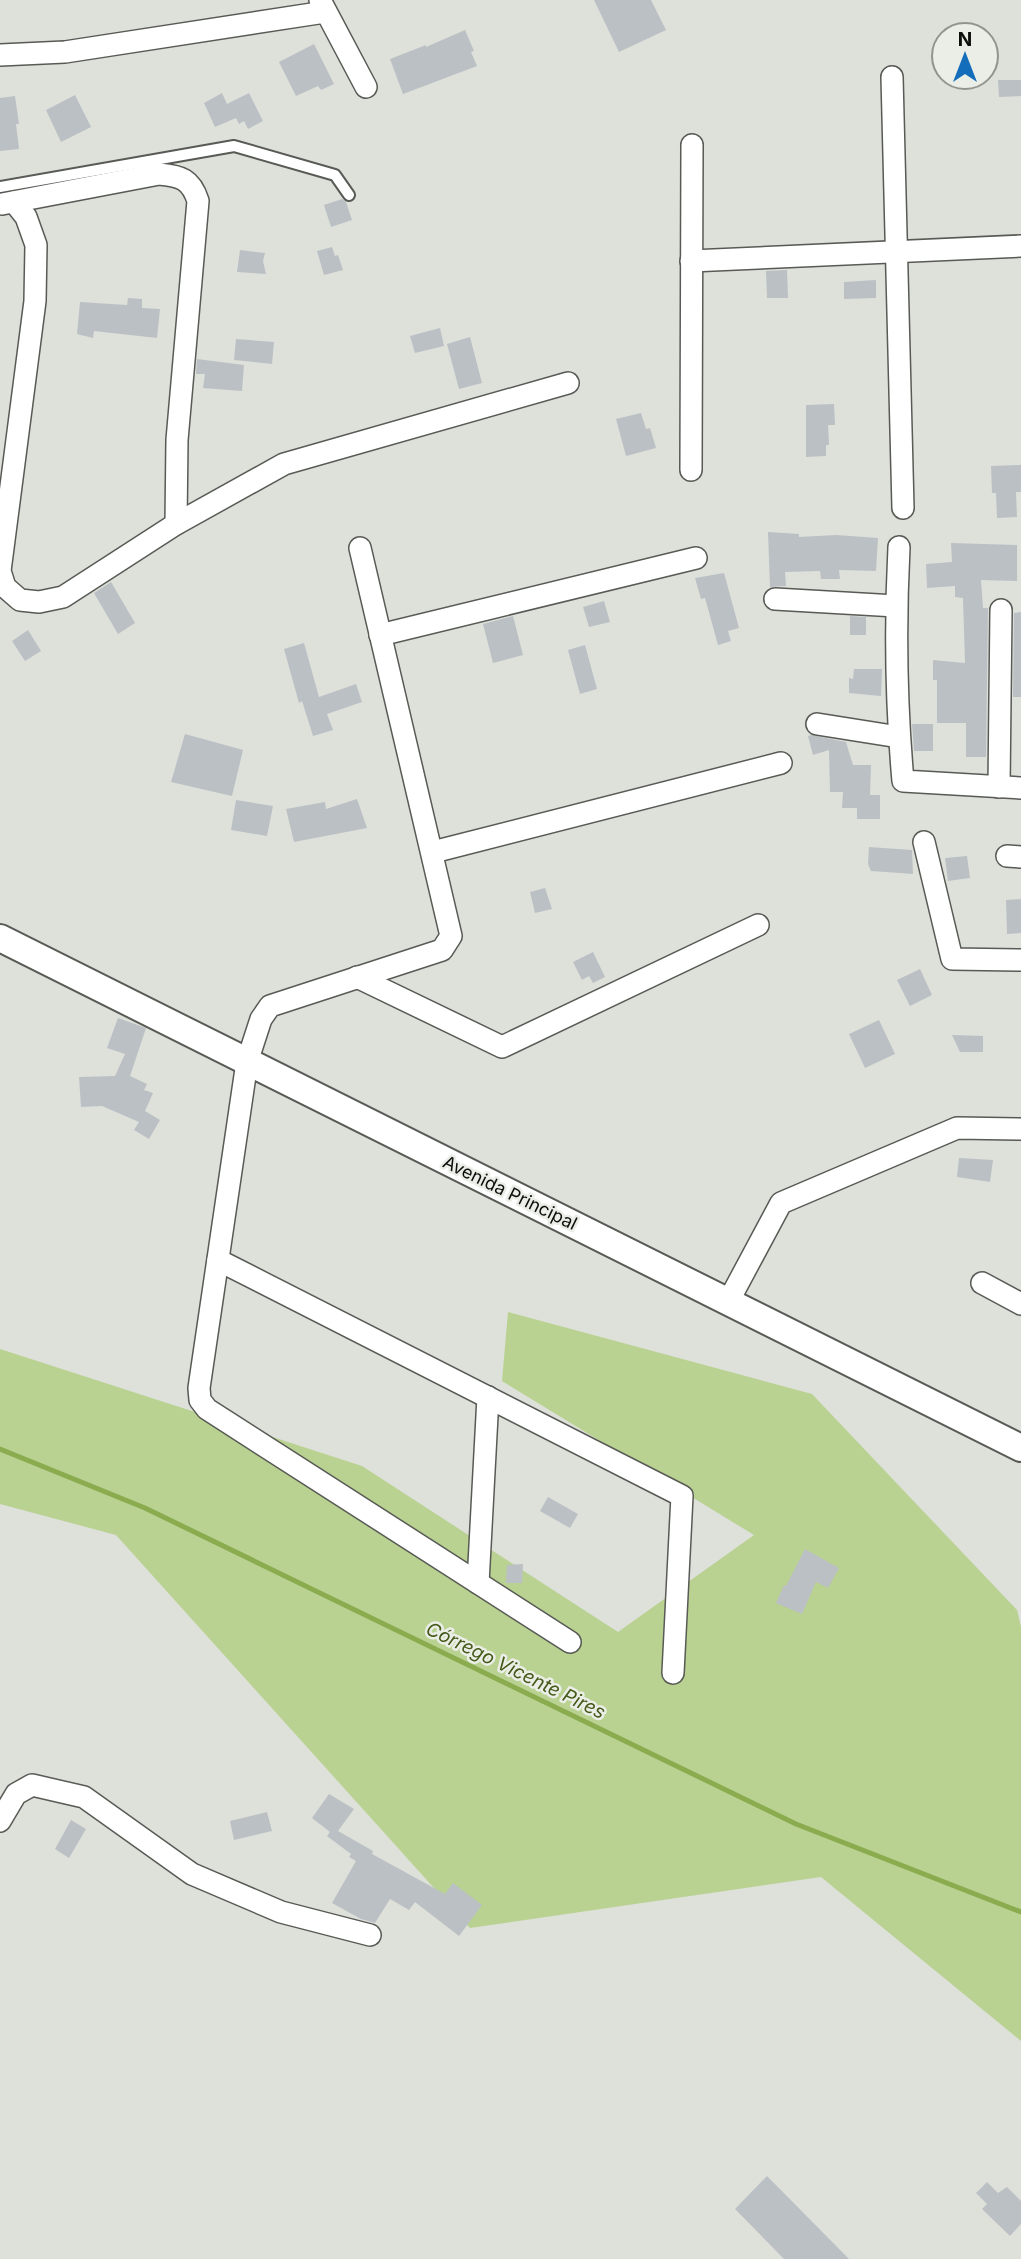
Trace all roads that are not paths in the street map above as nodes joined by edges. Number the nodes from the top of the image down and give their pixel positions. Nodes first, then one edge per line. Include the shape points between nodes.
1 (323, 6) edge
2 (0, 55) edge
3 (892, 77) dead end
4 (366, 87) dead end
5 (692, 145) dead end
6 (349, 195) dead end
7 (5, 198) edge
8 (1021, 246) edge
9 (897, 251) junction
10 (691, 261) junction
11 (568, 383) dead end
12 (691, 470) dead end
13 (903, 509) dead end
14 (176, 524) junction
15 (899, 547) dead end
16 (359, 548) dead end
17 (696, 558) dead end
18 (775, 599) dead end
19 (896, 606) junction
20 (1001, 610) dead end
21 (380, 635) junction
22 (817, 724) dead end
23 (899, 737) junction
24 (780, 763) dead end
25 (999, 787) junction
26 (1021, 788) edge
27 (924, 842) dead end
28 (433, 852) junction
29 (758, 925) dead end
30 (0, 938) edge
31 (1021, 960) edge
32 (357, 977) junction
33 (247, 1062) junction
34 (1021, 1129) edge
35 (218, 1260) junction
36 (982, 1283) dead end
37 (728, 1302) junction
38 (1021, 1304) edge
39 (488, 1397) junction
40 (1021, 1448) edge
41 (478, 1583) junction
42 (570, 1642) dead end
43 (673, 1673) dead end
44 (0, 1821) edge
45 (370, 1935) dead end

1 - 2 street via 65,52
1 - 4 street
3 - 9 street
5 - 10 street
6 - 7 lane via 335,175 234,146
7 - 14 street via 159,174 177,176 193,186 198,201 177,440
7 - 14 street via 26,217 36,245 35,301 0,571 5,587 20,600 63,597
8 - 9 street
9 - 10 street
9 - 13 street
10 - 12 street
11 - 14 street via 284,464
15 - 19 street
16 - 21 street
17 - 21 street
18 - 19 street
19 - 23 street
20 - 25 street
21 - 28 street
22 - 23 street
23 - 25 street via 903,781
24 - 28 street
25 - 26 street
27 - 31 street via 952,959
28 - 32 street via 451,936 442,950
29 - 32 street via 502,1047
30 - 33 street, Avenida Principal
32 - 33 street via 270,1006
33 - 35 street
33 - 37 street, Avenida Principal
34 - 37 street via 957,1128 780,1203
35 - 39 street
35 - 41 street via 199,1388 207,1409
36 - 38 street
37 - 40 street, Avenida Principal
39 - 41 street
39 - 43 street via 682,1496
41 - 42 street
44 - 45 street via 16,1794 32,1785 84,1797 192,1874 281,1912

